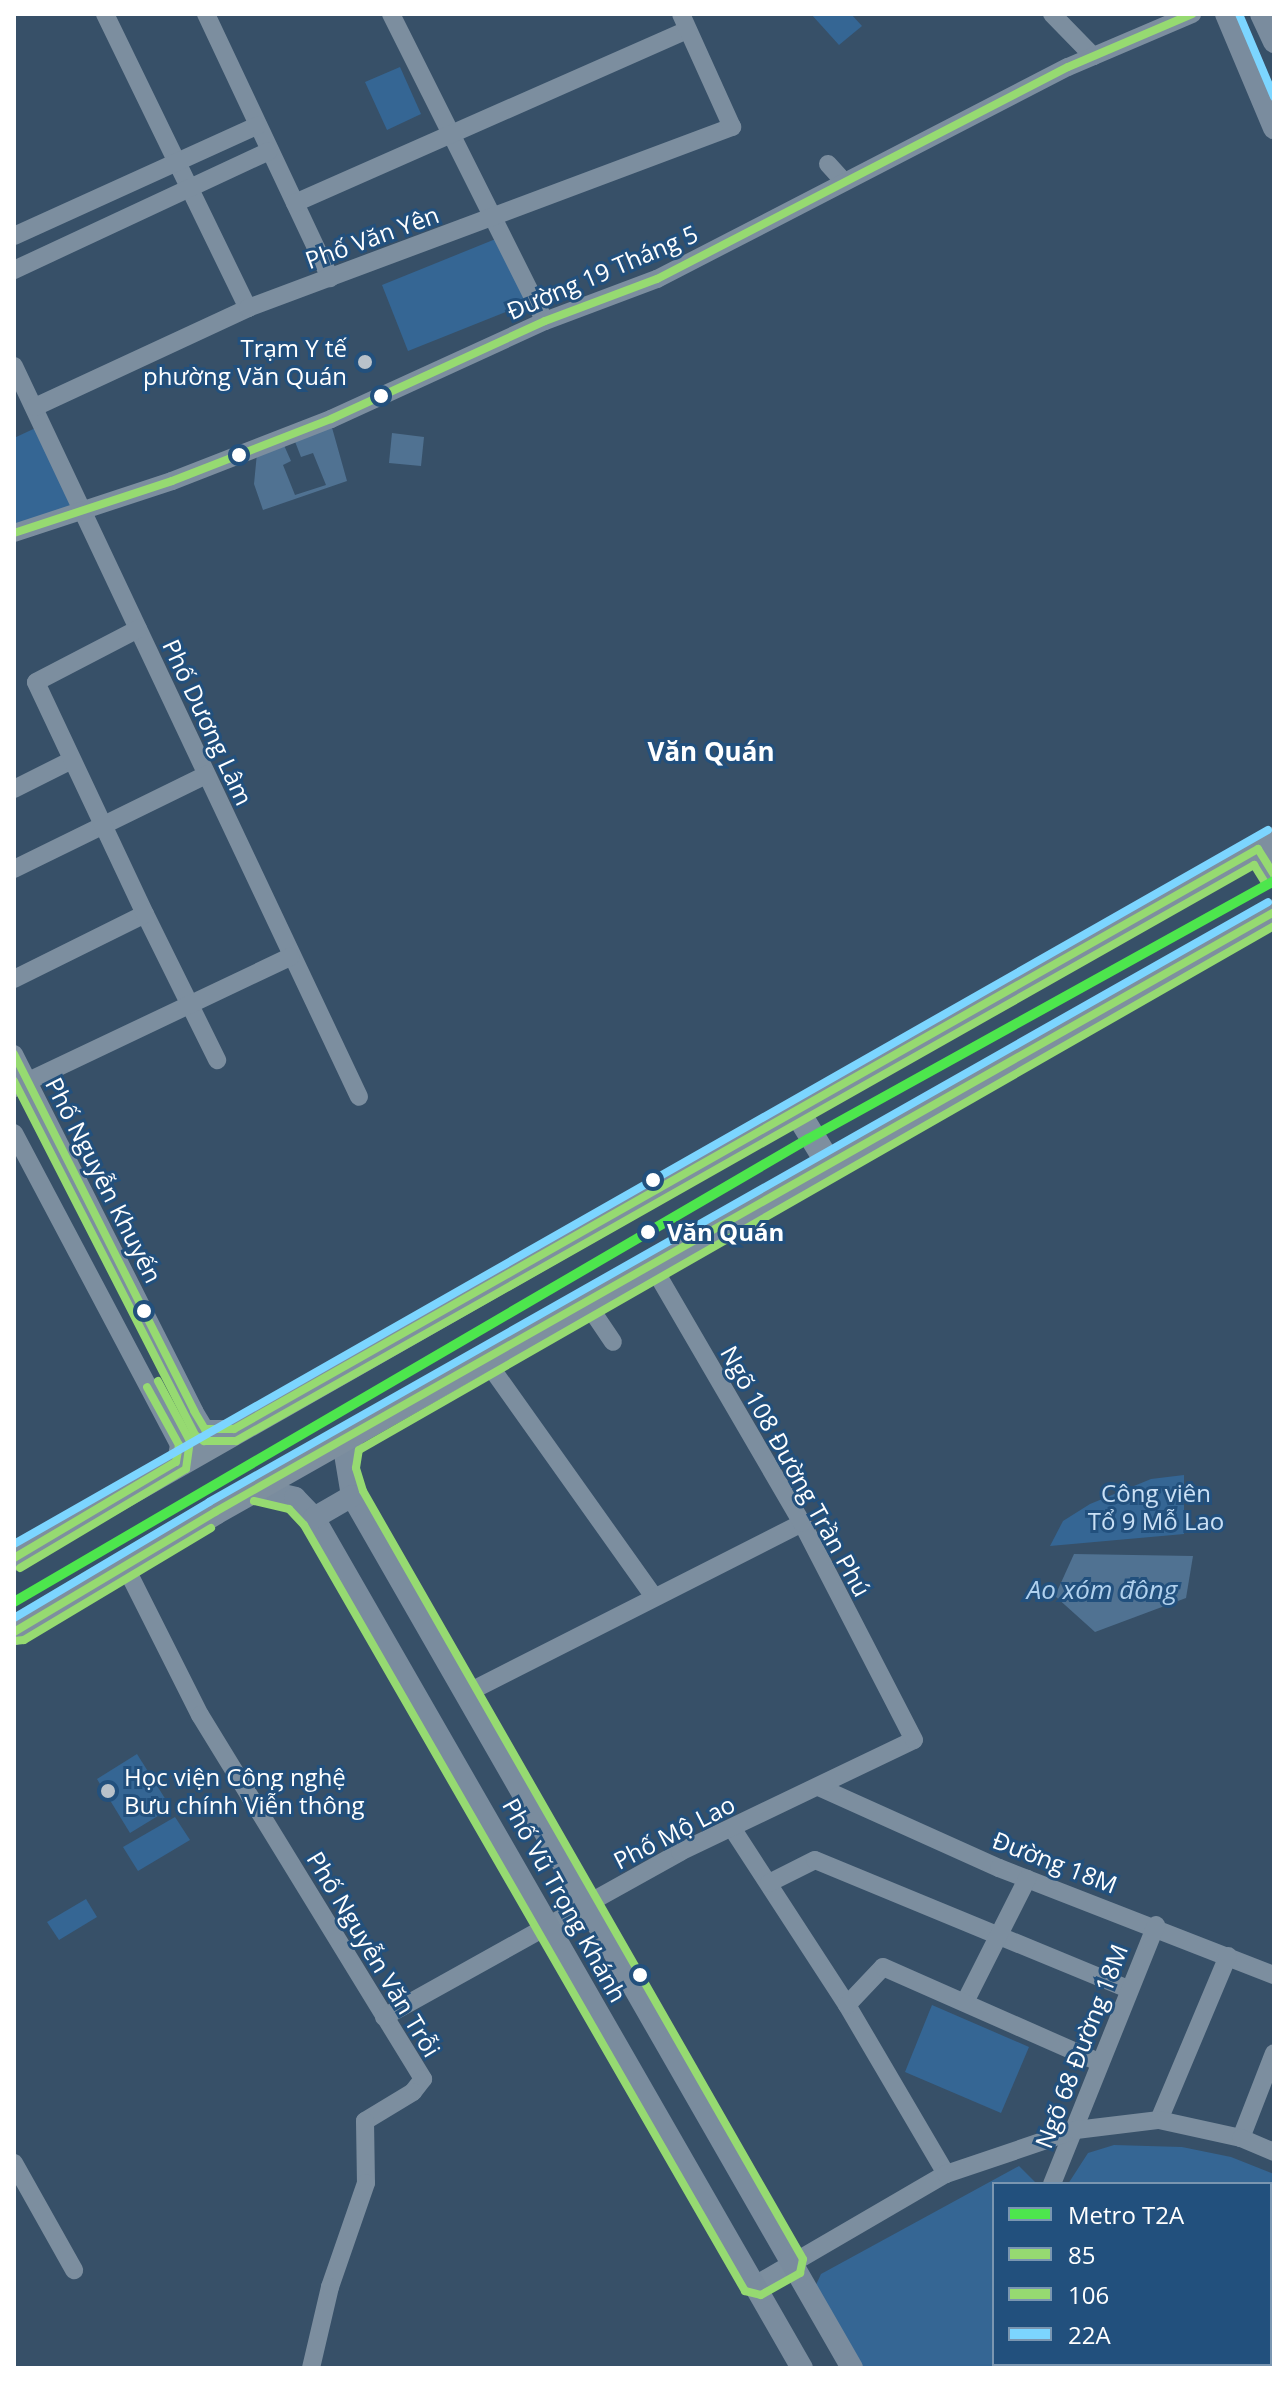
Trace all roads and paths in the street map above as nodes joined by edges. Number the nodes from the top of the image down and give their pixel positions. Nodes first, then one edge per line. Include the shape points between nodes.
1 (105, 14) edge
2 (206, 14) edge
3 (391, 14) edge
4 (1052, 14) edge
5 (1192, 14) edge
6 (1226, 14) edge
7 (1261, 14) edge
8 (1155, 20) edge
9 (684, 22) edge
10 (1274, 42) edge
11 (1093, 56) junction
12 (257, 126) junction
13 (1274, 128) edge
14 (453, 136) junction
15 (269, 151) junction
16 (175, 164) junction
17 (828, 164) dead end
18 (844, 182) junction
19 (186, 188) junction
20 (295, 203) junction
21 (493, 218) junction
22 (14, 236) edge
23 (14, 270) edge
24 (330, 278) junction
25 (248, 308) junction
26 (545, 321) junction
27 (14, 366) edge
28 (35, 407) junction
29 (86, 511) junction
30 (14, 533) edge
31 (138, 629) junction
32 (70, 761) junction
33 (206, 775) junction
34 (14, 789) edge
35 (101, 825) junction
36 (1266, 844) edge
37 (14, 869) edge
38 (1274, 875) edge
39 (1274, 912) edge
40 (145, 914) junction
41 (290, 957) junction
42 (14, 979) edge
43 (189, 1006) junction
44 (14, 1054) edge
45 (217, 1060) dead end
46 (21, 1084) edge
47 (359, 1097) dead end
48 (796, 1110) junction
49 (14, 1135) edge
50 (829, 1164) junction
51 (652, 1265) junction
52 (586, 1302) junction
53 (613, 1342) dead end
54 (485, 1359) junction
55 (191, 1405) junction
56 (166, 1421) junction
57 (234, 1429) junction
58 (356, 1432) junction
59 (176, 1462) junction
60 (257, 1489) junction
61 (352, 1496) junction
62 (314, 1518) junction
63 (802, 1523) junction
64 (14, 1558) edge
65 (125, 1566) junction
66 (654, 1597) junction
67 (15, 1628) edge
68 (465, 1694) junction
69 (821, 1788) junction
70 (732, 1828) junction
71 (1027, 1879) junction
72 (769, 1883) junction
73 (586, 1905) junction
74 (547, 1924) junction
75 (1156, 1925) junction
76 (999, 1935) junction
77 (1228, 1956) junction
78 (1274, 1975) edge
79 (1126, 1988) junction
80 (965, 2002) junction
81 (847, 2005) junction
82 (384, 2017) junction
83 (1274, 2053) edge
84 (1098, 2062) junction
85 (1159, 2120) junction
86 (1076, 2130) junction
87 (1241, 2138) junction
88 (1274, 2152) edge
89 (14, 2163) edge
90 (946, 2174) junction
91 (1053, 2182) edge
92 (792, 2264) junction
93 (74, 2270) dead end
94 (755, 2285) junction
95 (311, 2368) edge
96 (802, 2368) edge
97 (852, 2368) edge

1 - 16 street
2 - 12 street
3 - 14 street
4 - 11 street
5 - 8 street, Đường 19 Tháng 5
6 - 13 main road
7 - 10 main road
8 - 11 street, Đường 19 Tháng 5
9 - 14 street
9 - 21 street, Phố Văn Yên via 732,127
11 - 18 street, Đường 19 Tháng 5
12 - 15 street
12 - 16 street
14 - 20 street
14 - 21 street
15 - 19 street
15 - 20 street
16 - 19 street
16 - 22 street
17 - 18 street
18 - 26 street, Đường 19 Tháng 5 via 657,279
19 - 23 street
19 - 25 street
20 - 24 street
21 - 24 street, Phố Văn Yên
21 - 26 street
24 - 25 street, Phố Văn Yên
25 - 28 street, Phố Văn Yên
26 - 29 street, Đường 19 Tháng 5 via 331,419
27 - 28 street, Phố Dương Lâm
28 - 29 street, Phố Dương Lâm
29 - 30 street, Đường 19 Tháng 5
29 - 31 street, Phố Dương Lâm
31 - 32 street via 36,682
31 - 33 street, Phố Dương Lâm
32 - 34 street
32 - 35 street
33 - 35 street
33 - 41 street, Phố Dương Lâm
35 - 37 street
35 - 40 street
36 - 38 highway
36 - 48 highway
39 - 50 highway
40 - 42 street
40 - 43 street
41 - 43 street
41 - 47 street, Phố Dương Lâm
43 - 45 street
43 - 46 street
44 - 46 street, Phố Nguyễn Khuyến
46 - 55 street, Phố Nguyễn Khuyến
48 - 50 highway
48 - 57 highway
49 - 56 street
50 - 51 highway
51 - 52 highway
51 - 63 street, Ngõ 108 Đường Trần Phú
52 - 53 street
52 - 54 highway
54 - 58 highway
54 - 66 street
55 - 56 street
55 - 57 street, Phố Nguyễn Khuyến via 205,1429
56 - 59 street via 179,1445
57 - 59 highway
58 - 60 highway
58 - 61 main road, Phố Vũ Trọng Khánh via 345,1454
59 - 64 highway
60 - 62 main road, Phố Vũ Trọng Khánh via 295,1498
60 - 65 highway
61 - 62 main road
61 - 68 main road, Phố Vũ Trọng Khánh
62 - 74 main road, Phố Vũ Trọng Khánh
63 - 66 street
63 - 69 street, Ngõ 108 Đường Trần Phú via 914,1740
65 - 67 highway
65 - 82 street, Phố Nguyễn Văn Trỗi via 200,1715
66 - 68 street
68 - 73 main road, Phố Vũ Trọng Khánh
69 - 70 street, Phố Mộ Lao
69 - 71 street, Đường 18M
70 - 72 street
70 - 73 street, Phố Mộ Lao
71 - 75 street, Đường 18M
71 - 76 street
72 - 76 street via 815,1860
72 - 81 street
73 - 74 street, Phố Mộ Lao
73 - 92 main road, Phố Vũ Trọng Khánh
74 - 82 street, Phố Mộ Lao
74 - 94 main road, Phố Vũ Trọng Khánh
75 - 77 street, Đường 18M
75 - 79 street, Ngõ 68 Đường 18M
76 - 79 street
76 - 80 street
77 - 78 street, Đường 18M
77 - 85 street
79 - 84 street, Ngõ 68 Đường 18M
80 - 81 street via 883,1967
80 - 84 street
81 - 90 street
82 - 95 street, Phố Nguyễn Văn Trỗi via 423,2079 413,2092 365,2121 366,2183 330,2287
83 - 87 street
84 - 86 street, Ngõ 68 Đường 18M
85 - 86 street
85 - 87 street
86 - 90 street
86 - 91 street, Ngõ 68 Đường 18M
87 - 88 street
89 - 93 street
90 - 92 street
92 - 94 street
92 - 97 main road, Phố Vũ Trọng Khánh
94 - 96 main road, Phố Vũ Trọng Khánh

